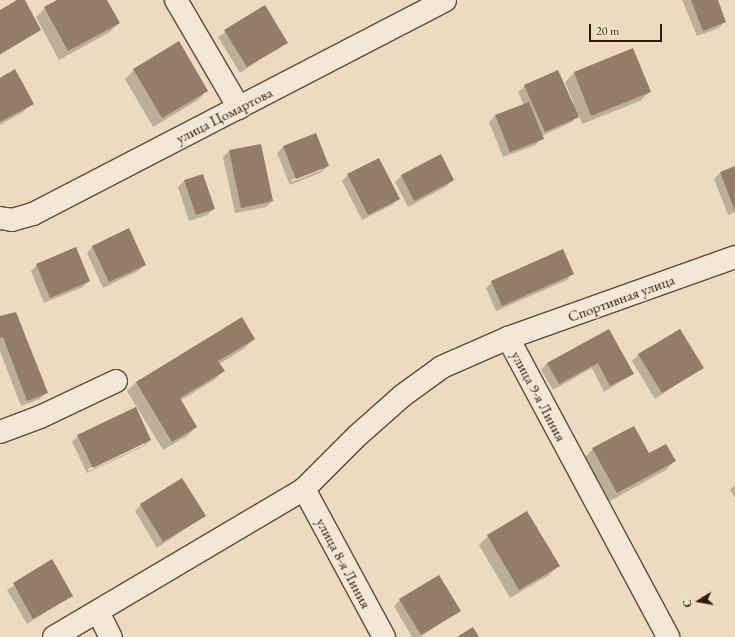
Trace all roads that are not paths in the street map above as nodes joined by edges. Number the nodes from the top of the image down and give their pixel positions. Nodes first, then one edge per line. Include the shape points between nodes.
1 (176, 0) edge
2 (445, 0) edge
3 (239, 108) junction
4 (0, 218) edge
5 (735, 257) edge
6 (508, 338) junction
7 (116, 381) dead end
8 (0, 432) edge
9 (304, 489) junction
10 (98, 612) junction
11 (54, 637) edge
12 (111, 637) edge
13 (384, 637) edge
14 (668, 637) edge

1 - 3 street
2 - 3 street, улица Цомартова
3 - 4 street, улица Цомартова via 33,214 12,220
5 - 6 street, Спортивная улица
6 - 9 street, улица 9-я Линия via 442,367 402,396
6 - 14 street, улица 9-я Линия
7 - 8 street via 40,417
9 - 10 street, улица 9-я Линия
9 - 13 street, улица 8-я Линия
10 - 11 street, улица 9-я Линия
10 - 12 street

